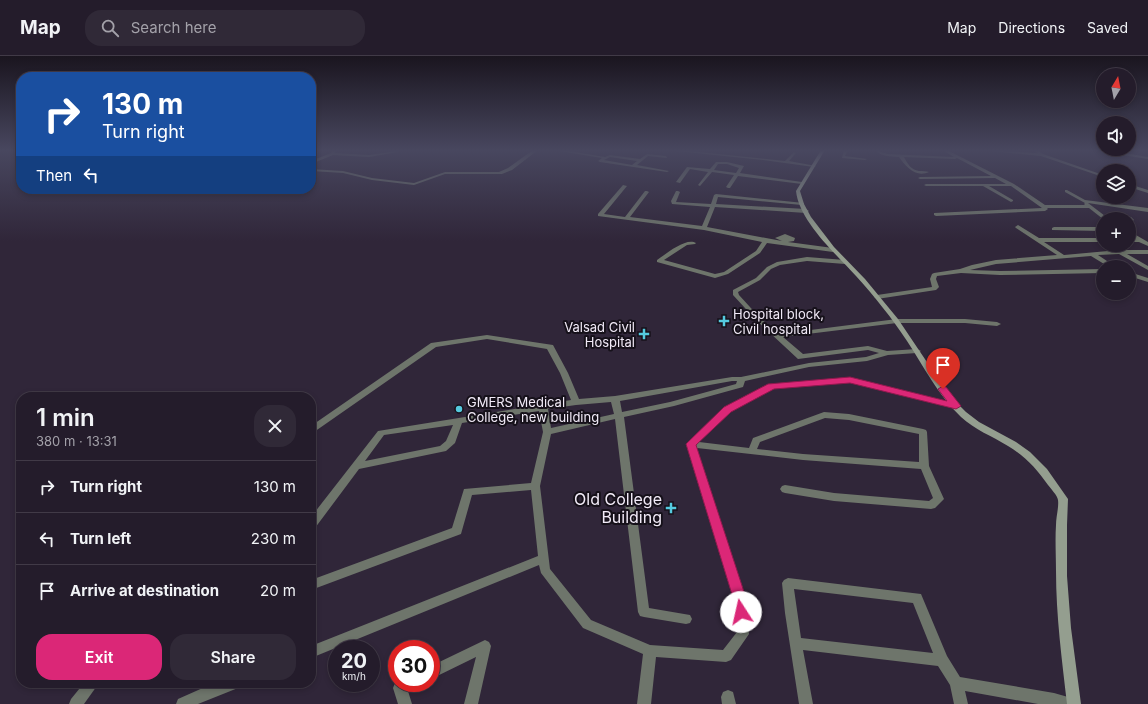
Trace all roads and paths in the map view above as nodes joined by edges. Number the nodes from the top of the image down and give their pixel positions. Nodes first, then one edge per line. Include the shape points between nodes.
1 (382, 180) edge
2 (425, 180) edge
3 (704, 180) edge
4 (733, 180) edge
5 (780, 180) edge
6 (804, 180) edge
7 (1002, 180) edge
8 (802, 183) junction
9 (700, 185) dead end
10 (926, 185) dead end
11 (985, 185) junction
12 (1012, 185) junction
13 (625, 186) dead end
14 (728, 187) dead end
15 (1136, 188) edge
16 (1067, 191) dead end
17 (647, 192) dead end
18 (678, 192) dead end
19 (1148, 192) edge
20 (1011, 201) dead end
21 (1084, 201) junction
22 (713, 206) junction
23 (1044, 206) junction
24 (1088, 207) junction
25 (804, 208) junction
26 (1148, 210) edge
27 (1096, 212) edge
28 (936, 214) dead end
29 (627, 218) junction
30 (1018, 227) dead end
31 (704, 228) junction
32 (1054, 229) dead end
33 (1096, 229) edge
34 (1136, 237) edge
35 (1037, 240) junction
36 (1096, 240) edge
37 (1136, 240) edge
38 (1140, 240) junction
39 (766, 241) junction
40 (693, 243) dead end
41 (1148, 244) edge
42 (833, 250) junction
43 (1119, 252) joint
44 (1136, 252) edge
45 (1147, 252) edge
46 (1092, 254) junction
47 (1062, 256) junction
48 (1102, 260) edge
49 (845, 262) junction
50 (1148, 269) edge
51 (962, 271) junction
52 (1136, 271) edge
53 (1096, 272) edge
54 (1136, 275) edge
55 (1148, 280) edge
56 (877, 297) junction
57 (897, 321) junction
58 (997, 324) dead end
59 (777, 336) junction
60 (917, 351) junction
61 (887, 352) junction
62 (741, 379) junction
63 (616, 399) junction
64 (576, 402) junction
65 (956, 406) junction
66 (543, 407) junction
67 (619, 416) junction
68 (459, 421) junction
69 (316, 427) edge
70 (547, 432) junction
71 (691, 444) junction
72 (752, 451) junction
73 (356, 466) junction
74 (924, 466) junction
75 (535, 486) junction
76 (785, 490) dead end
77 (316, 518) edge
78 (544, 558) junction
79 (316, 582) edge
80 (686, 619) dead end
81 (796, 643) junction
82 (316, 650) edge
83 (650, 651) junction
84 (942, 660) junction
85 (440, 668) edge
86 (956, 683) junction
87 (88, 688) edge
88 (210, 688) edge
89 (401, 692) edge
90 (76, 704) edge
91 (183, 704) edge
92 (405, 704) edge
93 (471, 704) edge
94 (644, 704) edge
95 (806, 704) edge
96 (961, 704) edge
97 (1070, 704) edge
98 (1074, 704) edge

1 - 2 street via 414,184
3 - 9 street
4 - 14 street
5 - 8 street
6 - 8 street
7 - 12 street
8 - 25 street via 798,191
10 - 11 street
11 - 12 street
11 - 20 street
12 - 23 street
13 - 29 street via 600,214
15 - 19 street
16 - 21 street
17 - 29 street
18 - 22 street via 674,203
21 - 24 street
21 - 26 street
22 - 25 street
22 - 25 street via 716,195
22 - 31 street via 712,214
23 - 24 street
23 - 28 street via 1045,209
24 - 27 street
25 - 42 street
29 - 31 street
30 - 35 street
31 - 39 street
32 - 33 street
34 - 38 street
35 - 36 street
35 - 47 street
37 - 38 street
38 - 41 street
39 - 40 street via 758,252 726,273 715,276 659,261 685,244
39 - 42 street
42 - 49 street
43 - 46 street
43 - 50 street
44 - 45 street
46 - 47 street
46 - 48 street
47 - 51 street via 996,262
49 - 56 street
49 - 59 street via 807,259 779,263 735,292 758,319
50 - 52 street
51 - 53 street
51 - 56 street via 934,275 934,289
54 - 55 street
56 - 57 street
57 - 58 street via 965,321
57 - 59 street
57 - 60 street
59 - 61 street via 801,357 868,348
60 - 61 street
60 - 65 street
61 - 62 street via 867,359 809,366
62 - 63 street
62 - 67 street via 740,385
63 - 64 street
63 - 67 street
64 - 66 street
64 - 69 street via 550,347 487,338 434,345
65 - 71 street via 850,380 772,386 728,410
65 - 98 street via 964,415 991,434 1020,449 1041,469 1063,499 1060,528 1068,657
66 - 68 street
66 - 70 street
67 - 70 street
67 - 80 street via 644,612
68 - 73 street via 381,433
68 - 73 street via 450,443 443,449
70 - 75 street
71 - 72 street
71 - 83 street via 740,601 743,634 726,656
72 - 74 street
72 - 74 street via 756,440 824,416 849,417 923,432
73 - 77 street
74 - 76 street via 939,499 931,506
75 - 78 street
75 - 79 street via 468,492 457,531
78 - 82 street
78 - 83 street via 545,570 587,624
81 - 84 street
81 - 84 street via 788,583 917,598
81 - 95 street
83 - 94 street
84 - 86 street
85 - 93 street via 485,646
86 - 96 street
86 - 97 street
87 - 90 street
88 - 91 street
89 - 92 street

